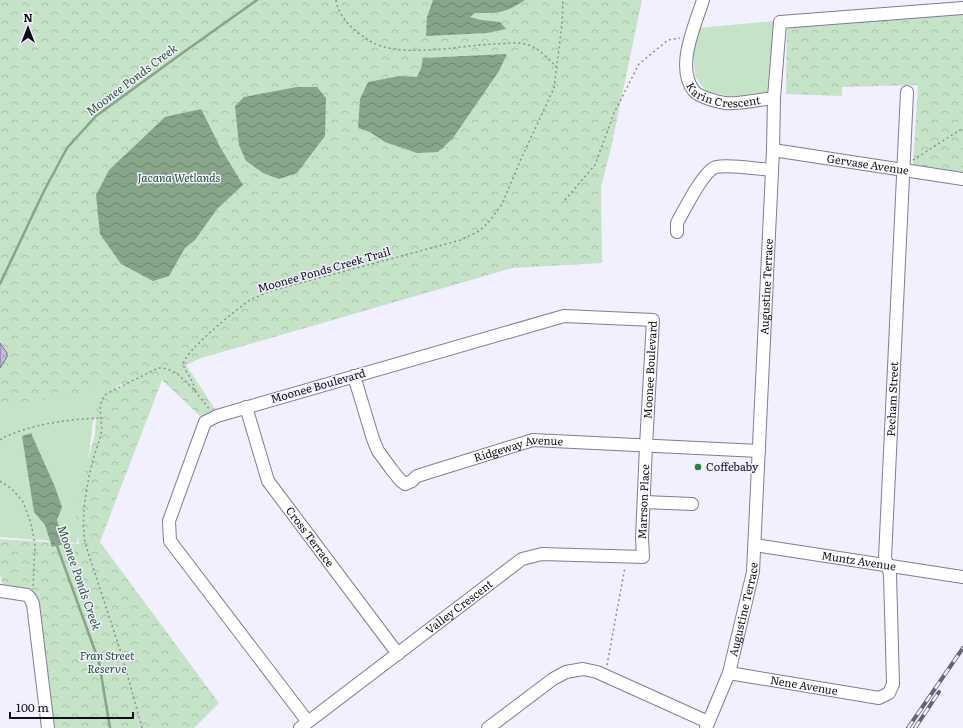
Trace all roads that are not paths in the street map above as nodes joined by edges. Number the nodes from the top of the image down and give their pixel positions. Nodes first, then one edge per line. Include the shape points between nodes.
1 (703, 0) edge
2 (963, 8) edge
3 (907, 92) dead end
4 (774, 98) junction
5 (773, 150) junction
6 (907, 166) junction
7 (772, 170) junction
8 (963, 179) edge
9 (677, 232) dead end
10 (354, 376) junction
11 (246, 407) junction
12 (646, 446) junction
13 (759, 451) junction
14 (644, 502) junction
15 (692, 504) dead end
16 (755, 545) junction
17 (643, 557) joint
18 (887, 566) junction
19 (963, 577) edge
20 (0, 590) edge
21 (398, 654) junction
22 (729, 674) junction
23 (879, 698) joint
24 (304, 725) edge
25 (707, 725) edge
26 (48, 728) edge
27 (488, 728) edge

1 - 4 street, Karin Crescent via 686,55 687,77 694,92 708,99 726,103
2 - 4 street, Augustine Terrace via 780,22
3 - 6 street, Pecham Street
4 - 5 street, Augustine Terrace
5 - 6 street, Gervase Avenue
5 - 7 street, Augustine Terrace
6 - 8 street, Gervase Avenue
6 - 18 street, Pecham Street via 885,561
7 - 9 street via 714,167 705,175 677,223
7 - 13 street, Augustine Terrace
10 - 11 street, Moonee Boulevard
10 - 12 street, Ridgeway Avenue via 372,439 405,484 418,476 533,440
10 - 12 street, Moonee Boulevard via 564,316 653,320
11 - 21 street, Cross Terrace via 268,481
11 - 24 street, Moonee Boulevard via 205,422 170,521 170,541
12 - 13 street, Ridgeway Avenue
12 - 14 street, Marrson Place
13 - 16 street, Augustine Terrace
14 - 15 street
14 - 17 street, Marrson Place
16 - 18 street, Muntz Avenue
16 - 22 street, Augustine Terrace via 753,572
17 - 21 street, Valley Crescent via 542,554 522,559
18 - 19 street, Muntz Avenue
18 - 23 street, Pecham Street via 890,574 893,684 889,693
20 - 26 street via 27,595 33,604
21 - 24 street, Valley Crescent
22 - 23 street, Nene Avenue
22 - 25 street, Augustine Terrace
25 - 27 street via 597,672 583,669 566,672 553,678

